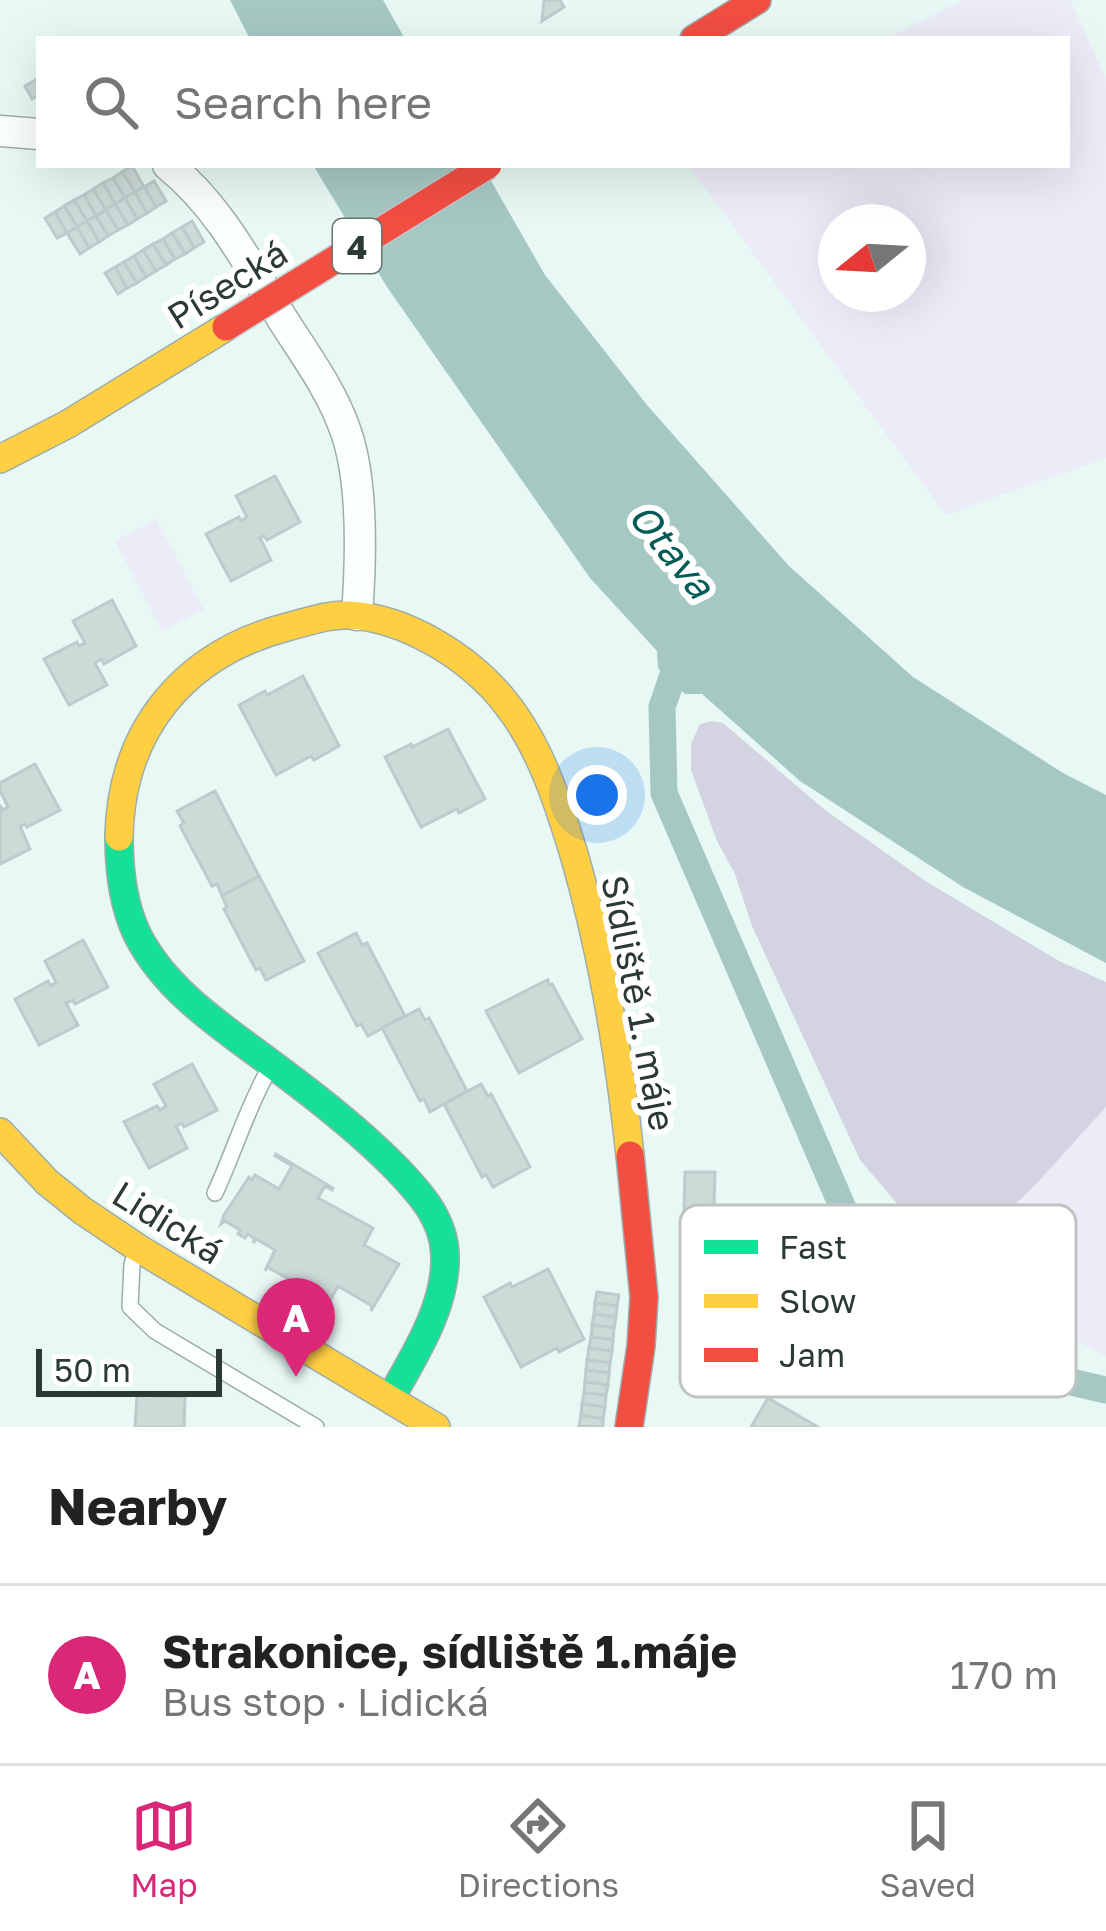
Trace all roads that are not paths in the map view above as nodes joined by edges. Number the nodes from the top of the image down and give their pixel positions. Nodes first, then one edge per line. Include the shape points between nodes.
1 (757, 0) edge
2 (699, 36) edge
3 (0, 130) edge
4 (36, 134) edge
5 (171, 168) edge
6 (483, 168) edge
7 (0, 459) edge
8 (357, 615) junction
9 (272, 1064) junction
10 (0, 1132) edge
11 (215, 1192) dead end
12 (138, 1248) junction
13 (390, 1399) junction
14 (316, 1427) edge
15 (435, 1427) edge
16 (629, 1427) edge

1 - 2 street
3 - 4 street
5 - 8 street via 215,212 347,435 358,498
6 - 7 street, Písecká / 4, bridge
8 - 9 street, Sídliště 1. máje via 281,628 202,664 163,703 123,791 117,842 141,940 207,1016
8 - 16 street, Sídliště 1. máje via 416,633 475,669 514,713 573,850 620,1065 637,1210 644,1298
9 - 11 lane
9 - 13 street, Sídliště 1. máje via 364,1135 436,1216 446,1252 441,1291
10 - 12 street, Lidická via 47,1182
12 - 13 street, Lidická
12 - 14 lane via 130,1307 155,1331
13 - 15 street, Lidická

